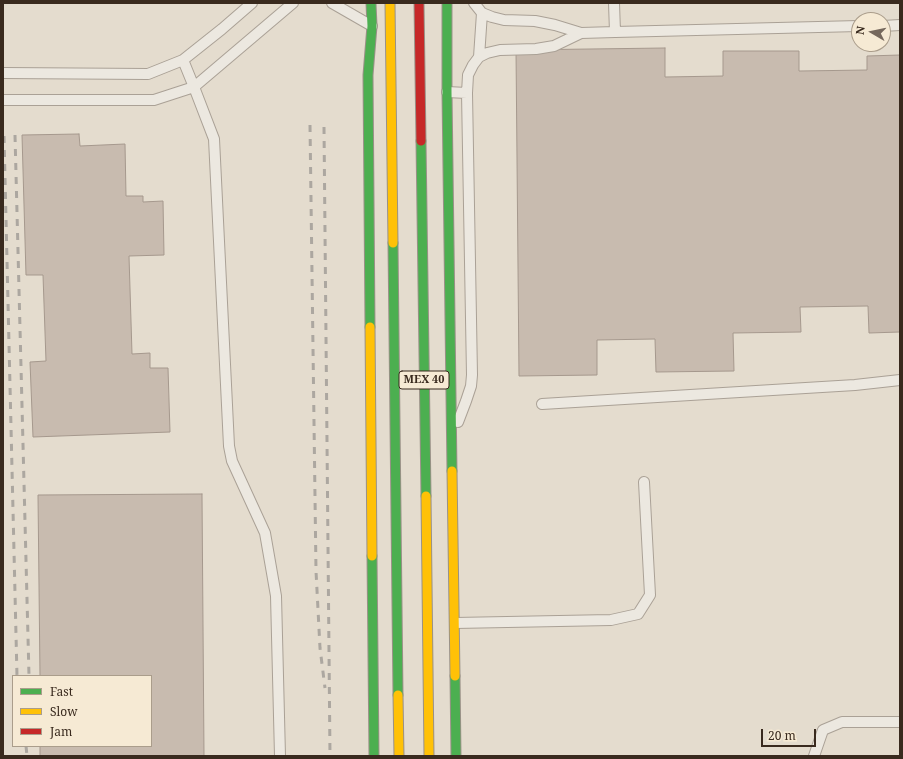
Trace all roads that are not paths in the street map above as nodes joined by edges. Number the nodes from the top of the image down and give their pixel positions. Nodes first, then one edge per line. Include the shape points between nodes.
1 (252, 3) edge
2 (293, 3) edge
3 (332, 3) edge
4 (371, 3) edge
5 (390, 3) edge
6 (419, 3) edge
7 (447, 3) edge
8 (474, 3) edge
9 (614, 3) edge
10 (482, 12) junction
11 (372, 26) junction
12 (851, 26) edge
13 (614, 32) junction
14 (581, 34) junction
15 (479, 57) junction
16 (183, 60) junction
17 (3, 73) edge
18 (194, 87) junction
19 (448, 92) junction
20 (467, 93) junction
21 (3, 100) edge
22 (900, 380) edge
23 (542, 404) dead end
24 (452, 438) junction
25 (644, 482) dead end
26 (454, 623) junction
27 (900, 722) edge
28 (280, 756) edge
29 (374, 756) edge
30 (400, 756) edge
31 (428, 756) edge
32 (456, 756) edge
33 (814, 756) edge

1 - 16 lane
2 - 18 lane
3 - 11 lane
4 - 11 main road
5 - 30 main road, MEX 40
6 - 31 main road, MEX 40
7 - 19 main road
8 - 10 lane
9 - 13 lane
10 - 14 lane via 504,20 555,25
10 - 15 lane
11 - 29 main road via 368,75
12 - 13 lane
13 - 14 lane
14 - 15 lane via 554,46 500,50
15 - 20 lane via 468,75
16 - 17 lane via 148,74
16 - 18 lane
18 - 21 lane via 154,100
18 - 28 lane via 214,139 229,446 232,461 265,534 276,596
19 - 20 lane
19 - 24 main road
20 - 24 lane via 472,375 471,386
22 - 23 lane
24 - 26 main road
25 - 26 lane via 650,594 638,614 611,620
26 - 32 main road
27 - 33 lane via 842,722 823,730

